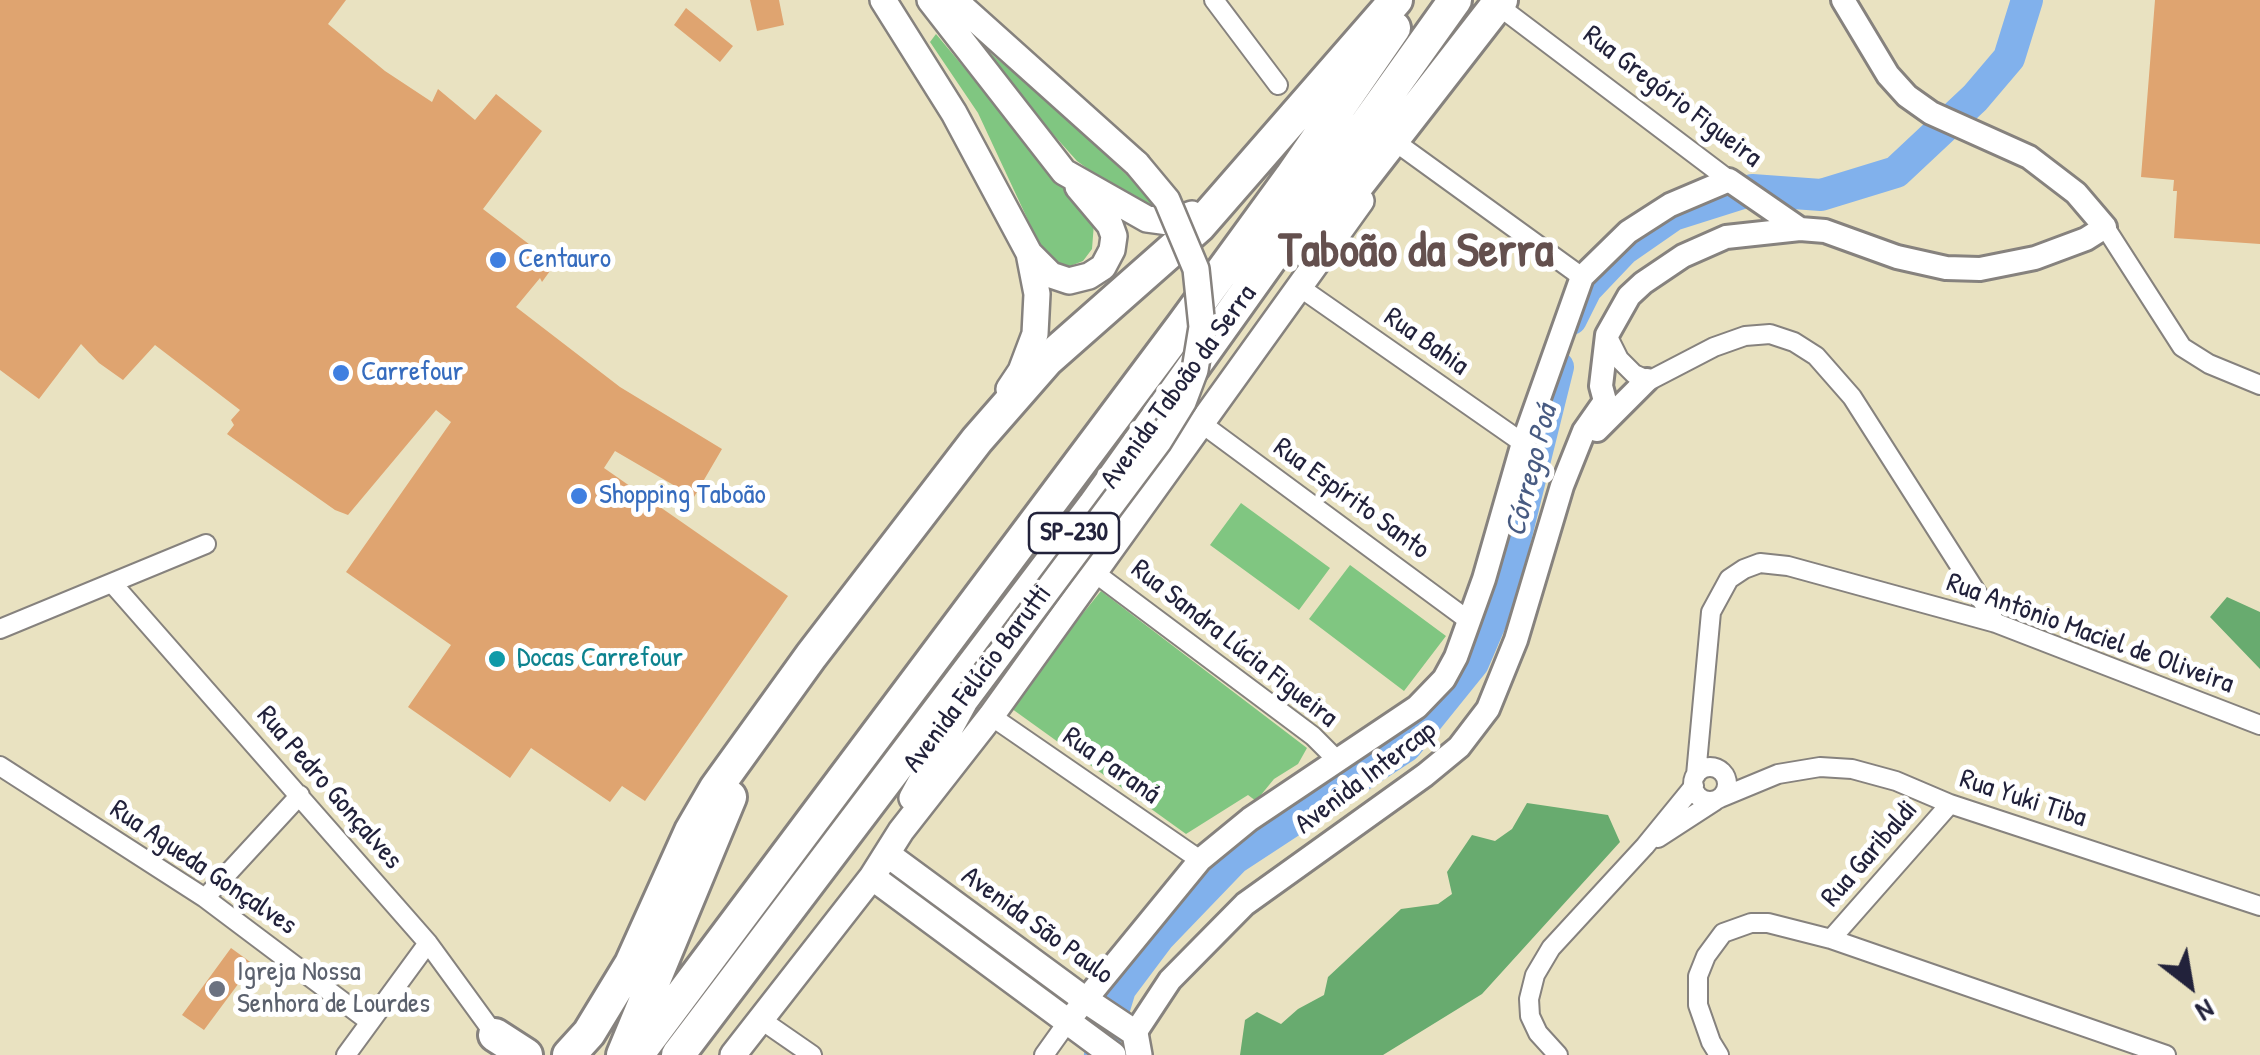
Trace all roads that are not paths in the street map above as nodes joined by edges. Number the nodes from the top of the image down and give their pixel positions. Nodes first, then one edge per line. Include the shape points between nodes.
1 (883, 0) edge
2 (930, 0) edge
3 (954, 0) edge
4 (1214, 0) edge
5 (1396, 0) edge
6 (1413, 0) edge
7 (1455, 0) edge
8 (1843, 0) edge
9 (1505, 3) edge
10 (1278, 85) dead end
11 (1401, 146) junction
12 (1064, 172) junction
13 (1736, 184) junction
14 (1226, 194) junction
15 (1793, 224) junction
16 (2105, 227) junction
17 (1028, 254) junction
18 (1582, 277) junction
19 (1252, 284) junction
20 (1298, 286) junction
21 (1607, 336) junction
22 (1647, 380) junction
23 (2260, 385) edge
24 (1604, 401) junction
25 (1202, 423) junction
26 (977, 440) junction
27 (1523, 443) junction
28 (1577, 450) junction
29 (206, 544) dead end
30 (1095, 572) junction
31 (112, 584) junction
32 (1468, 620) junction
33 (1996, 624) junction
34 (0, 629) edge
35 (1702, 693) junction
36 (991, 716) junction
37 (2260, 725) edge
38 (757, 733) junction
39 (1338, 761) junction
40 (0, 766) edge
41 (1719, 771) junction
42 (1768, 778) junction
43 (1695, 781) junction
44 (300, 796) junction
45 (1718, 799) junction
46 (1950, 804) junction
47 (900, 831) junction
48 (1646, 846) junction
49 (886, 854) junction
50 (1200, 860) junction
51 (872, 877) junction
52 (944, 896) junction
53 (205, 898) junction
54 (2260, 906) edge
55 (968, 912) junction
56 (928, 918) junction
57 (951, 936) junction
58 (1831, 939) junction
59 (428, 943) junction
60 (1080, 1012) junction
61 (760, 1019) junction
62 (370, 1022) junction
63 (496, 1045) edge
64 (1120, 1046) edge
65 (346, 1055) edge
66 (526, 1055) edge
67 (569, 1055) edge
68 (622, 1055) edge
69 (637, 1055) edge
70 (678, 1055) edge
71 (734, 1055) edge
72 (812, 1055) edge
73 (1044, 1055) edge
74 (1558, 1055) edge
75 (1720, 1055) edge
76 (2166, 1055) edge

1 - 17 main road via 954,114
2 - 12 main road
3 - 47 main road, bridge via 1137,164 1167,200 1196,269 1202,327 1183,402 965,700
4 - 10 street
5 - 14 highway
6 - 69 highway, Avenida Taboão da Serra / SP-230 via 1205,296
7 - 19 highway, Avenida Taboão da Serra / SP-230
8 - 16 street via 1907,96 2030,157 2076,192
9 - 11 main road, Avenida Felício Barutti
9 - 13 street, Rua Gregório Figueira
9 - 19 highway via 1344,202
11 - 18 street
11 - 20 main road, Avenida Felício Barutti
12 - 14 main road via 1147,219 1168,222
12 - 17 main road via 1110,224 1112,250 1103,267 1069,281
13 - 15 street, Rua Gregório Figueira
13 - 18 street, Avenida Intercap via 1670,205 1628,232
14 - 26 highway via 1199,226 1047,360
15 - 16 street, Avenida Intercap via 1898,257 1980,269 2034,258
15 - 21 street, Avenida Intercap via 1726,237 1683,256 1629,296
16 - 23 street via 2182,347
17 - 26 main road via 1036,334
18 - 27 street, Avenida Intercap
19 - 70 highway, Avenida Taboão da Serra / SP-230 via 1094,506
20 - 25 main road, Avenida Felício Barutti
20 - 27 street, Rua Bahia
21 - 22 street via 1619,359
21 - 24 street, Avenida Intercap
22 - 24 street
22 - 28 street
22 - 33 street via 1745,336 1770,334 1816,356 1852,398
24 - 28 street, Avenida Intercap
25 - 30 main road, Avenida Felício Barutti
25 - 32 street, Rua Espírito Santo
26 - 38 highway
27 - 32 street, Avenida Intercap
28 - 64 street, Avenida Intercap via 1516,640 1488,708 1459,746 1246,904 1170,980
29 - 31 street
30 - 36 main road, Avenida Felício Barutti
30 - 39 street, Rua Sandra Lúcia Figueira
31 - 34 street
31 - 44 street, Rua Pedro Gonçalves
32 - 39 street, Avenida Intercap via 1444,679 1417,707
33 - 35 street, Rua Antônio Maciel de Oliveira via 1760,563 1729,579 1711,612
33 - 37 street, Rua Antônio Maciel de Oliveira
35 - 41 street, Rua Antônio Maciel de Oliveira
35 - 43 street, Rua Antônio Maciel de Oliveira
36 - 47 main road, Avenida Felício Barutti
36 - 50 street, Rua Paraná
38 - 67 highway via 690,831 609,1004
38 - 68 highway
39 - 50 street, Avenida Intercap
40 - 53 street, Rua Agueda Gonçalves
41 - 42 street, Rua Yuki Tiba
41 - 43 street via 1704,769
41 - 45 street via 1726,789
42 - 45 street, Rua Yuki Tiba
42 - 46 street, Rua Yuki Tiba via 1852,769
43 - 45 street via 1703,800
43 - 48 street
44 - 53 street
44 - 59 street, Rua Pedro Gonçalves
45 - 48 street
46 - 54 street, Rua Yuki Tiba
46 - 58 street, Rua Garibaldi
47 - 49 main road, Avenida Felício Barutti
48 - 74 street via 1535,975 1530,1016
49 - 51 main road, Avenida Felício Barutti
49 - 52 main road, Avenida São Paulo
50 - 60 street, Avenida Intercap
51 - 56 main road, Avenida São Paulo
51 - 61 main road, Avenida Felício Barutti
52 - 55 main road, Avenida São Paulo
52 - 56 main road via 942,912
53 - 62 street, Rua Agueda Gonçalves
55 - 57 main road via 951,918
55 - 60 main road, Avenida São Paulo
56 - 57 main road, Avenida São Paulo
57 - 60 main road, Avenida São Paulo
58 - 75 street via 1752,923 1734,927 1713,944 1698,976 1698,1005
58 - 76 street
59 - 62 street
59 - 63 street, Rua Pedro Gonçalves
60 - 64 main road, Avenida São Paulo
60 - 73 street
61 - 71 main road, Avenida Felício Barutti
61 - 72 street
62 - 65 street
63 - 66 highway

